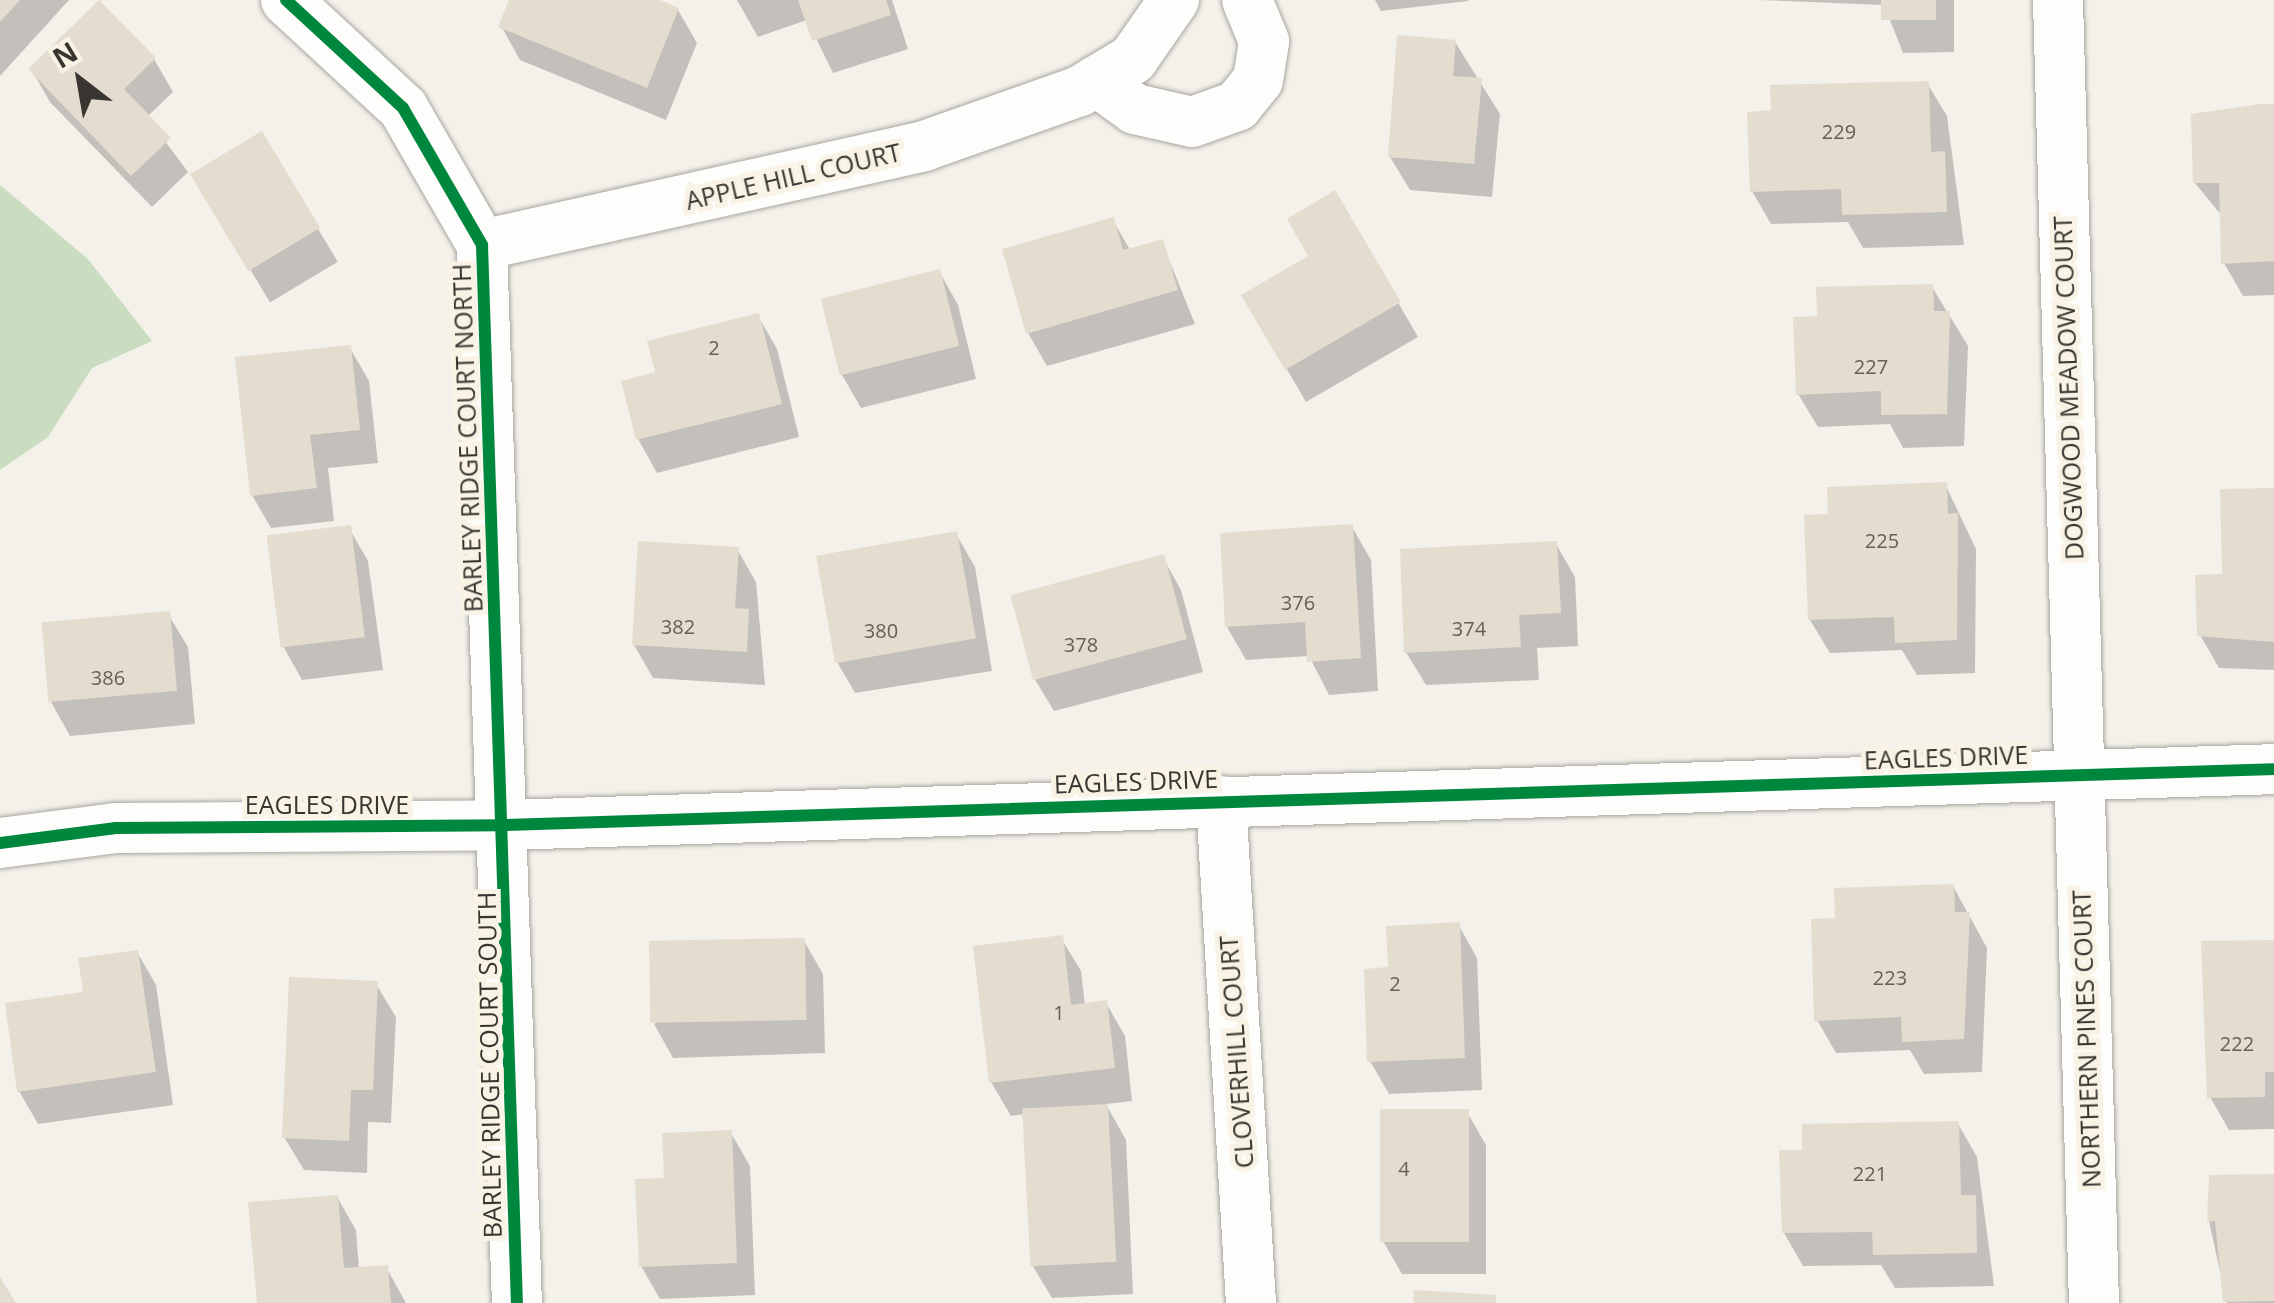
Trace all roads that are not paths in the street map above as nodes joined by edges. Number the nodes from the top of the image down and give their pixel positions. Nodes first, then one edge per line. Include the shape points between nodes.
1 (286, 0) edge
2 (1174, 0) edge
3 (1248, 0) edge
4 (2058, 0) edge
5 (1096, 81) junction
6 (482, 245) junction
7 (2274, 770) edge
8 (2078, 776) junction
9 (1221, 801) junction
10 (506, 825) junction
11 (0, 843) edge
12 (517, 1303) edge
13 (1252, 1303) edge
14 (2094, 1303) edge

1 - 6 street, BARLEY RIDGE COURT NORTH via 403,108
2 - 5 street, APPLE HILL COURT via 1133,59
3 - 5 street via 1264,41 1258,80 1237,106 1192,122 1136,109
4 - 8 street, DOGWOOD MEADOW COURT
5 - 6 street, APPLE HILL COURT via 924,146
6 - 10 street, BARLEY RIDGE COURT NORTH
7 - 8 street, EAGLES DRIVE
8 - 9 street, EAGLES DRIVE
8 - 14 street, NORTHERN PINES COURT
9 - 10 street, EAGLES DRIVE
9 - 13 street, CLOVERHILL COURT
10 - 11 street, EAGLES DRIVE via 116,828
10 - 12 street, BARLEY RIDGE COURT SOUTH

